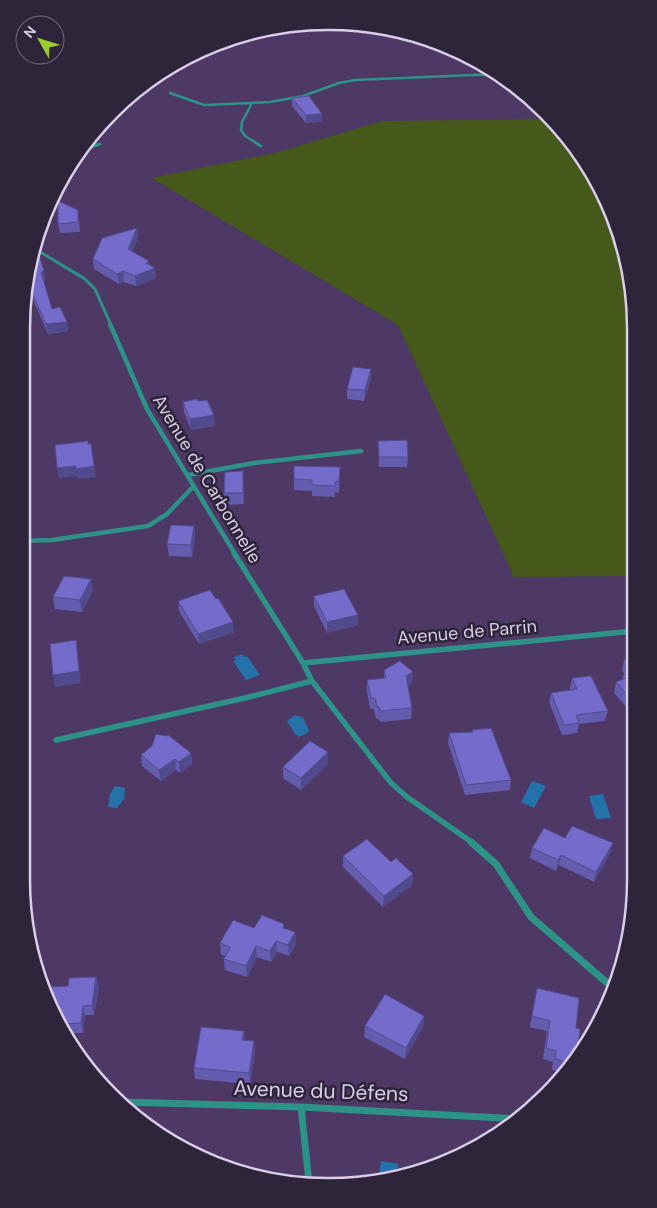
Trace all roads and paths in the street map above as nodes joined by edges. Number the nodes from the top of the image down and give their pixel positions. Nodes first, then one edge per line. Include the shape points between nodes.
1 (485, 75) edge
2 (170, 93) dead end
3 (252, 103) junction
4 (100, 144) dead end
5 (261, 146) dead end
6 (92, 147) edge
7 (40, 252) edge
8 (361, 451) dead end
9 (188, 475) junction
10 (193, 487) junction
11 (30, 541) edge
12 (627, 632) edge
13 (303, 663) junction
14 (312, 681) junction
15 (56, 740) dead end
16 (608, 984) edge
17 (130, 1102) edge
18 (302, 1107) junction
19 (507, 1118) edge
20 (309, 1177) edge

1 - 3 street via 346,81 303,96
2 - 3 street via 204,106
3 - 5 street via 241,130
4 - 6 street
7 - 9 street, Avenue de Carbonnelle via 85,278 95,290 147,409
8 - 9 street via 254,463
9 - 10 street, Avenue de Carbonnelle
10 - 11 street via 174,509 148,526 107,534
10 - 13 street, Avenue de Carbonnelle
12 - 13 street, Avenue de Parrin
13 - 14 street, Avenue de Carbonnelle
14 - 15 street
14 - 16 street, Avenue de Carbonnelle via 391,783 482,849 537,922
17 - 18 street, Avenue du Défens
18 - 19 street, Avenue du Défens
18 - 20 street

